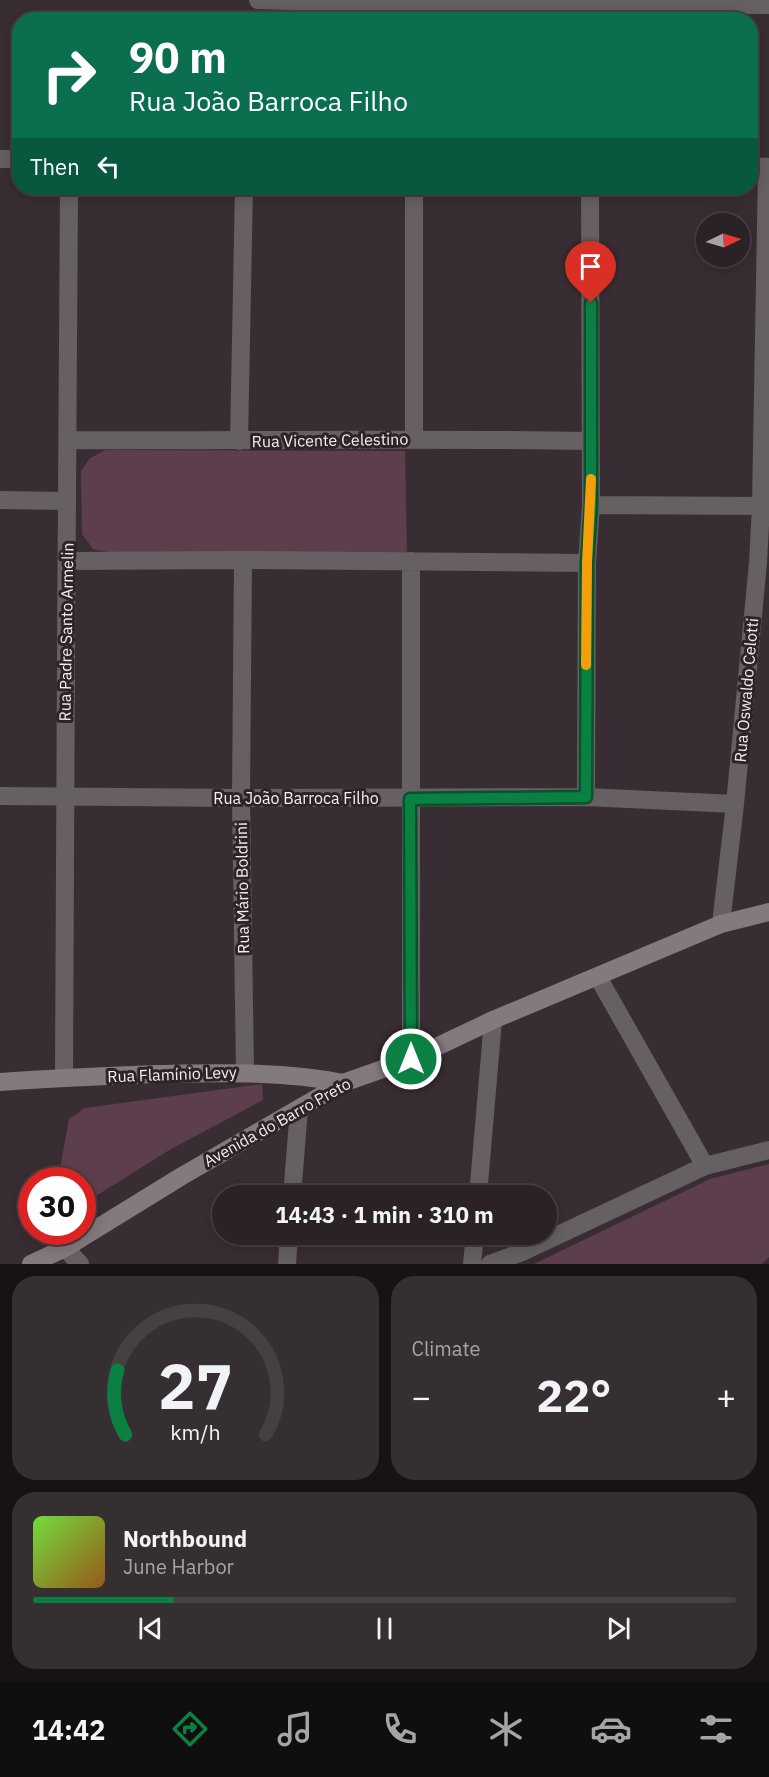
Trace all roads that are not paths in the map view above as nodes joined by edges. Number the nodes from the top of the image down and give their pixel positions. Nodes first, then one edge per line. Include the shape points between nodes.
1 (258, 0) edge
2 (769, 5) edge
3 (396, 8) edge
4 (762, 167) edge
5 (69, 195) edge
6 (244, 195) edge
7 (414, 195) edge
8 (590, 195) edge
9 (414, 438) junction
10 (68, 440) junction
11 (240, 441) junction
12 (591, 441) junction
13 (0, 500) edge
14 (67, 501) junction
15 (591, 505) junction
16 (761, 506) junction
17 (243, 560) junction
18 (68, 561) junction
19 (411, 561) junction
20 (587, 563) junction
21 (0, 796) edge
22 (64, 796) junction
23 (586, 797) junction
24 (241, 798) junction
25 (410, 799) junction
26 (735, 804) junction
27 (769, 912) edge
28 (721, 924) junction
29 (598, 977) junction
30 (493, 1020) junction
31 (411, 1059) junction
32 (245, 1072) junction
33 (64, 1077) junction
34 (0, 1082) edge
35 (343, 1083) junction
36 (299, 1109) junction
37 (769, 1150) edge
38 (705, 1166) junction
39 (293, 1185) edge
40 (479, 1185) edge
41 (288, 1245) edge
42 (474, 1245) edge
43 (65, 1248) junction
44 (31, 1264) edge
45 (80, 1264) edge
46 (287, 1264) edge
47 (472, 1264) edge
48 (490, 1264) edge

1 - 3 street
2 - 3 street
4 - 16 street, Rua Oswaldo Celotti
5 - 10 street, Rua Padre Santo Armelin
6 - 11 street
7 - 9 street
8 - 12 street
9 - 11 street, Rua Vicente Celestino
9 - 12 street, Rua Vicente Celestino
10 - 11 street, Rua Vicente Celestino
10 - 14 street, Rua Padre Santo Armelin
12 - 15 street
13 - 14 street
14 - 18 street, Rua Padre Santo Armelin
15 - 16 street
15 - 20 street
16 - 26 street, Rua Oswaldo Celotti
17 - 18 street
17 - 19 street
17 - 24 street, Rua Mário Boldrini
18 - 22 street, Rua Padre Santo Armelin
19 - 20 street
19 - 25 street
20 - 23 street
21 - 22 street, Rua João Barroca Filho
22 - 24 street, Rua João Barroca Filho
22 - 33 street, Rua Padre Santo Armelin
23 - 25 street, Rua João Barroca Filho
23 - 26 street, Rua João Barroca Filho
24 - 25 street, Rua João Barroca Filho
24 - 32 street, Rua Mário Boldrini
25 - 31 street
26 - 28 street, Rua Oswaldo Celotti
27 - 28 street, Avenida do Barro Preto
28 - 29 street, Avenida do Barro Preto
29 - 30 street, Avenida do Barro Preto
29 - 38 street
30 - 31 street, Avenida do Barro Preto
30 - 40 street
31 - 35 street, Avenida do Barro Preto
32 - 33 street, Rua Flamínio Levy
32 - 35 street, Rua Flamínio Levy via 299,1075
33 - 34 street, Rua Flamínio Levy
35 - 36 street, Avenida do Barro Preto
36 - 39 street
36 - 43 street, Avenida do Barro Preto
37 - 38 street
38 - 48 street
41 - 46 street
42 - 47 street
43 - 44 street, Avenida do Barro Preto
43 - 45 street

